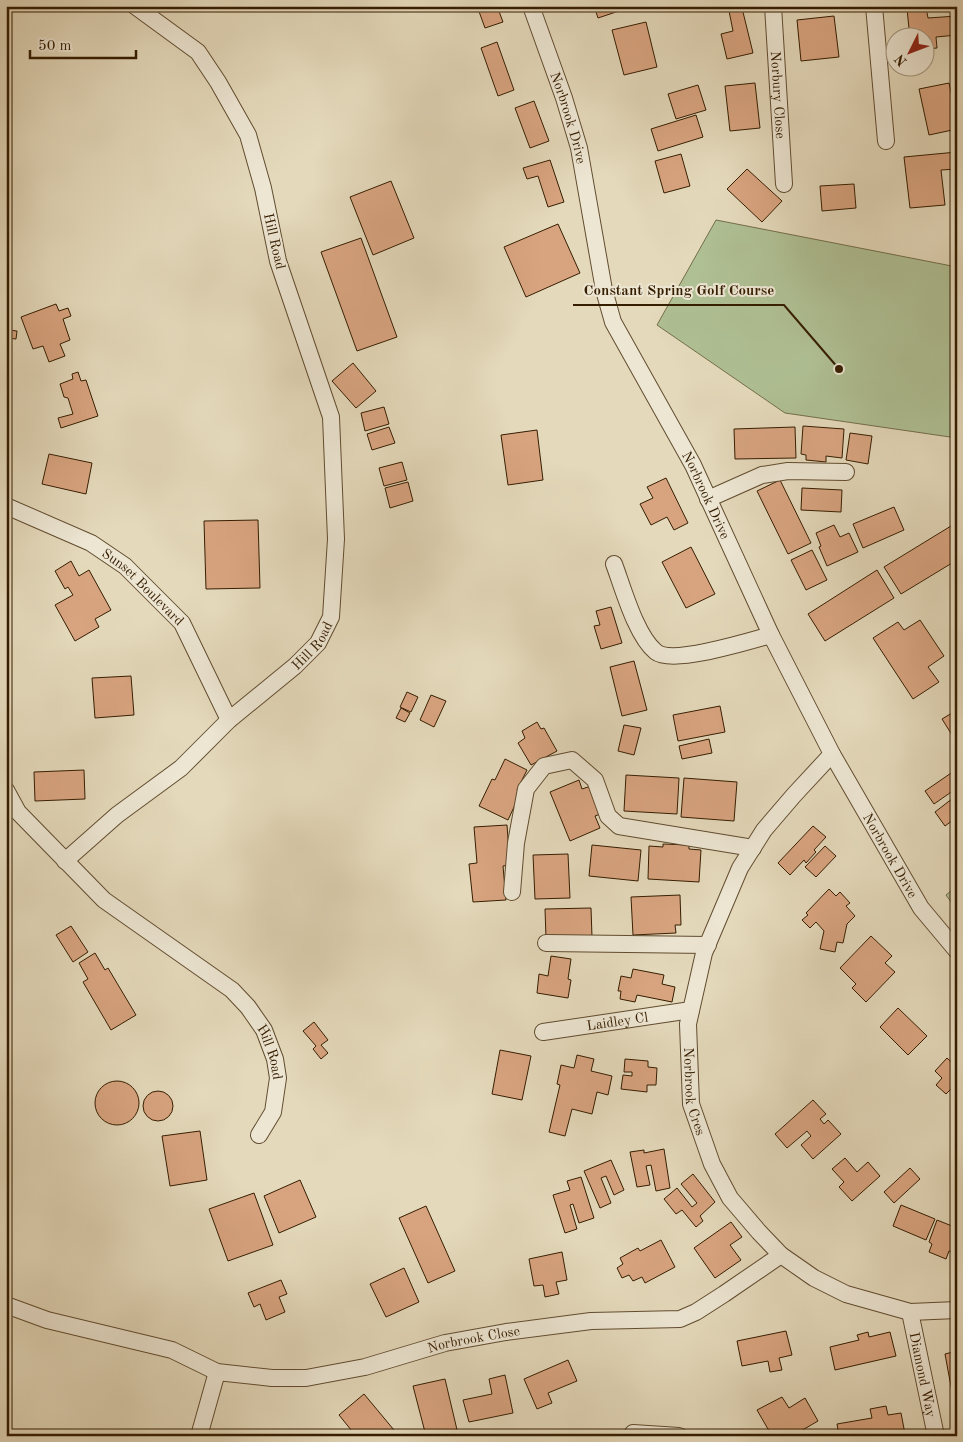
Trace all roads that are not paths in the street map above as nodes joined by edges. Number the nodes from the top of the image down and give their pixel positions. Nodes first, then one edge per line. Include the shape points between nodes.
1 (135, 6) edge
2 (531, 6) edge
3 (773, 6) edge
4 (874, 6) edge
5 (886, 141) dead end
6 (784, 184) dead end
7 (846, 472) dead end
8 (708, 499) junction
9 (6, 506) edge
10 (614, 564) dead end
11 (771, 635) junction
12 (229, 720) junction
13 (832, 754) junction
14 (6, 790) edge
15 (753, 848) junction
16 (65, 861) junction
17 (512, 892) dead end
18 (546, 942) dead end
19 (708, 945) junction
20 (957, 951) edge
21 (691, 1010) junction
22 (544, 1032) dead end
23 (259, 1135) dead end
24 (781, 1254) junction
25 (6, 1305) edge
26 (957, 1310) edge
27 (910, 1312) junction
28 (217, 1372) junction
29 (633, 1433) dead end
30 (199, 1436) edge
31 (679, 1436) edge
32 (936, 1436) edge

1 - 12 street, Hill Road via 198,52 248,135 278,261 331,417 336,539 331,616 318,643
2 - 8 street, Norbrook Drive via 579,148 604,290 613,322
3 - 6 street, Norbury Close
4 - 5 street
7 - 8 street via 762,475
8 - 11 street, Norbrook Drive
9 - 12 street, Sunset Boulevard via 91,543 125,566 182,623
10 - 11 street via 640,633 657,653 669,657 700,653
11 - 13 street, Norbrook Drive
12 - 16 street, Hill Road via 181,768 117,816
13 - 15 street, Norbrook Cres via 764,830
13 - 20 street, Norbrook Drive via 921,908
14 - 16 street via 18,812
15 - 17 street via 619,826 608,816 595,780 572,760 544,766 526,789 516,843
15 - 19 street, Norbrook Cres via 740,868
16 - 23 street, Hill Road via 104,900 232,990 248,1007 264,1030 278,1078 273,1112
18 - 19 street
19 - 21 street, Norbrook Cres
21 - 22 street, Laidley Cl
21 - 24 street, Norbrook Cres via 688,1024 691,1104 712,1164 730,1198
24 - 27 street, Norbrook Cres via 814,1278 846,1294
24 - 28 street, Norbrook Close via 724,1294 680,1319 591,1321 506,1332 445,1343 365,1367 306,1378
25 - 28 street, Norbrook Close via 47,1320 172,1350
26 - 27 street, Norbrook Cres
27 - 32 street, Diamond Way
28 - 30 street
29 - 31 street

